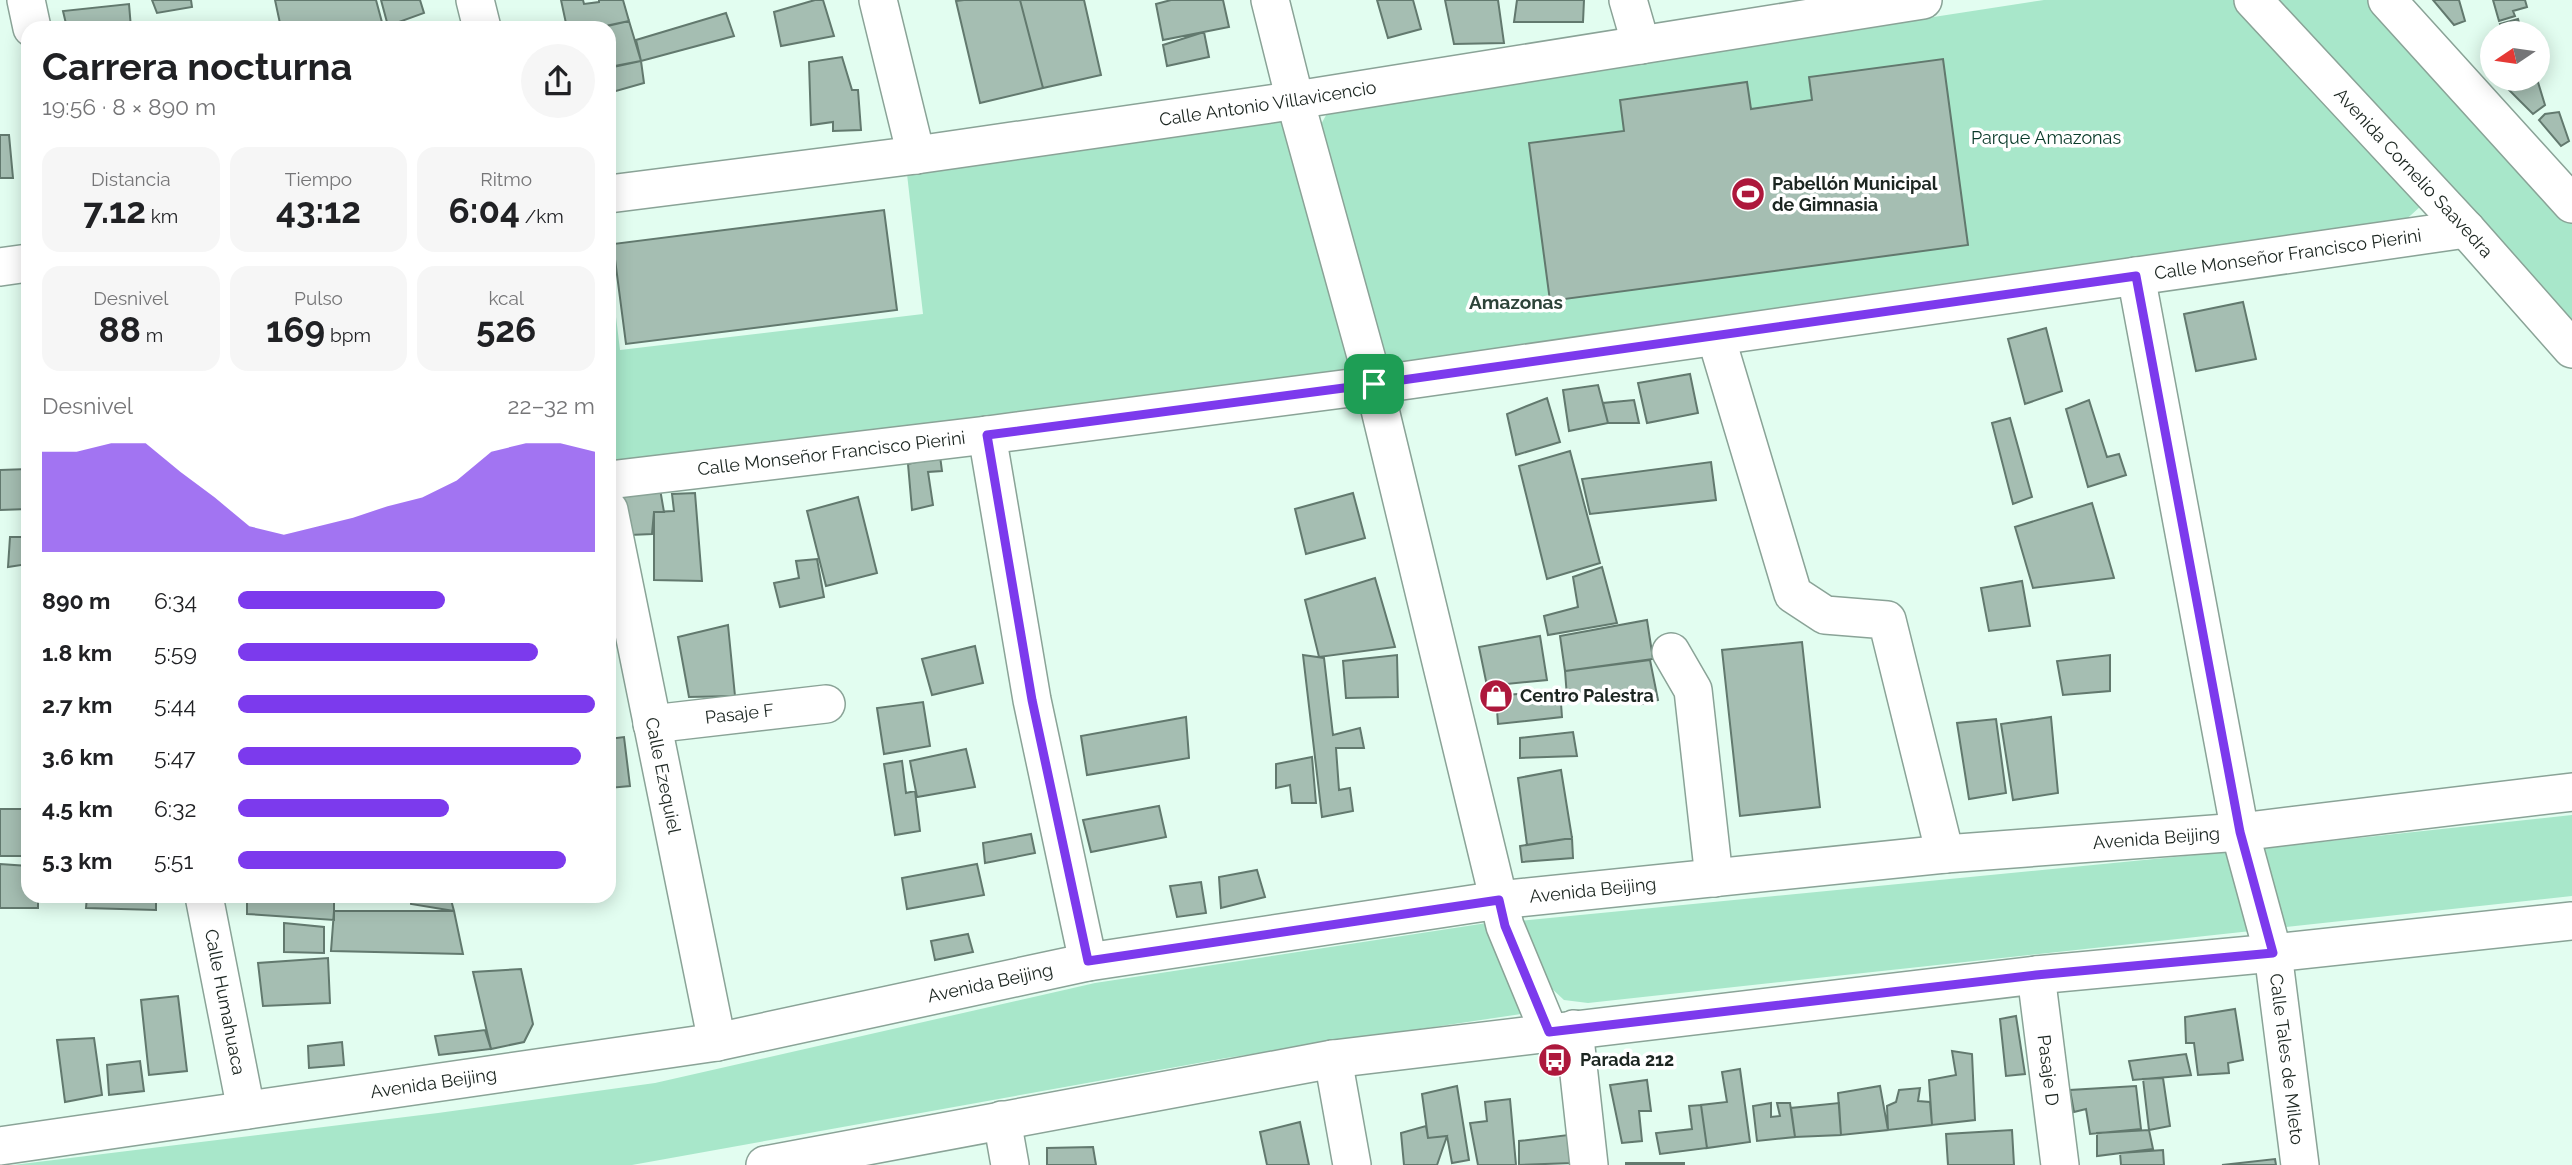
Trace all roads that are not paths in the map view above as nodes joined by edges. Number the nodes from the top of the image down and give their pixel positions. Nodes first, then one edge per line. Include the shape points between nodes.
1 (26, 0) edge
2 (475, 0) edge
3 (878, 0) edge
4 (1270, 0) edge
5 (1628, 0) edge
6 (1923, 0) edge
7 (2253, 0) edge
8 (2387, 0) edge
9 (30, 21) edge
10 (480, 21) edge
11 (1641, 45) junction
12 (1295, 100) junction
13 (916, 155) junction
14 (616, 193) edge
15 (2572, 204) edge
16 (2466, 229) junction
17 (21, 264) edge
18 (0, 267) edge
19 (2136, 276) junction
20 (1716, 337) junction
21 (2572, 349) edge
22 (1374, 384) junction
23 (987, 435) junction
24 (616, 479) edge
25 (616, 545) edge
26 (1671, 652) dead end
27 (826, 704) dead end
28 (652, 724) junction
29 (2572, 792) edge
30 (2240, 832) junction
31 (1945, 854) junction
32 (1714, 878) junction
33 (1499, 900) junction
34 (205, 903) edge
35 (2572, 921) edge
36 (2273, 953) junction
37 (1088, 961) junction
38 (2036, 975) junction
39 (1562, 1031) junction
40 (717, 1042) junction
41 (1333, 1059) junction
42 (246, 1110) junction
43 (1002, 1120) junction
44 (0, 1146) edge
45 (765, 1165) edge
46 (1010, 1165) edge
47 (1352, 1165) edge
48 (1589, 1165) edge
49 (2060, 1165) edge
50 (2300, 1165) edge

1 - 9 street
2 - 10 street
3 - 13 street
4 - 12 street
5 - 11 street
6 - 11 street, Calle Antonio Villavicencio
7 - 16 street, Avenida Cornelio Saavedra
8 - 15 street
11 - 12 street, Calle Antonio Villavicencio
12 - 13 street, Calle Antonio Villavicencio
12 - 22 street
13 - 14 street, Calle Antonio Villavicencio
16 - 19 street, Calle Monseñor Francisco Pierini
16 - 21 street, Avenida Cornelio Saavedra
17 - 18 street
19 - 20 street, Calle Monseñor Francisco Pierini
19 - 30 street, Calle Tales de Mileto
20 - 22 street, Calle Monseñor Francisco Pierini
20 - 31 street via 1793,594 1825,615 1887,620
22 - 23 street, Calle Monseñor Francisco Pierini
22 - 33 street
23 - 24 street, Calle Monseñor Francisco Pierini
23 - 37 street via 1032,700
25 - 28 street, Calle Ezequiel
26 - 32 street via 1693,690
27 - 28 street, Pasaje F
28 - 40 street, Calle Ezequiel
29 - 30 street, Avenida Beijing
30 - 31 street, Avenida Beijing
30 - 36 street, Calle Tales de Mileto
31 - 32 street, Avenida Beijing
32 - 33 street, Avenida Beijing
33 - 37 street, Avenida Beijing
33 - 39 street via 1505,926
34 - 42 street, Calle Humahuaca
35 - 36 street
36 - 38 street
36 - 50 street, Calle Tales de Mileto
37 - 40 street, Avenida Beijing
38 - 39 street
38 - 49 street, Pasaje D
39 - 41 street
39 - 48 street
40 - 42 street, Avenida Beijing
41 - 43 street
41 - 47 street
42 - 44 street, Avenida Beijing
43 - 45 street
43 - 46 street

